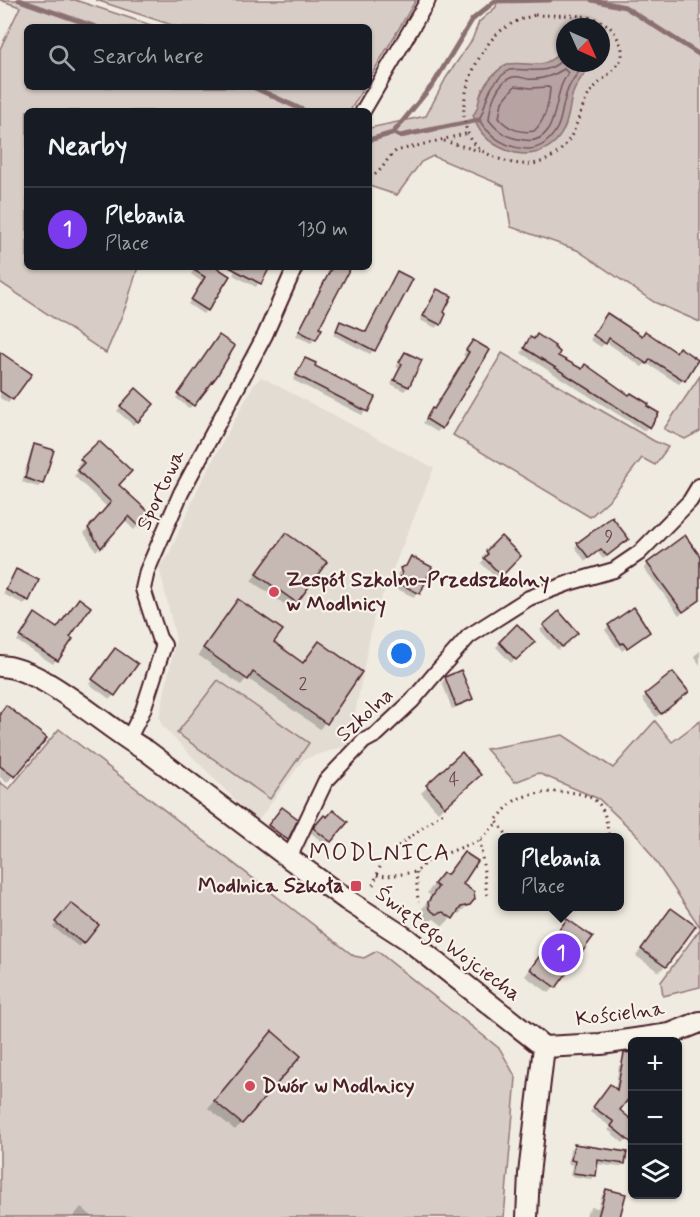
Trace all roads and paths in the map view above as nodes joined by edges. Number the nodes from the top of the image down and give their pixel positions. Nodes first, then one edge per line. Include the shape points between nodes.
1 (428, 0) edge
2 (365, 108) edge
3 (469, 133) junction
4 (442, 141) junction
5 (484, 152) junction
6 (372, 175) edge
7 (294, 270) edge
8 (699, 486) edge
9 (1, 666) edge
10 (128, 740) junction
11 (446, 810) dead end
12 (497, 823) junction
13 (506, 833) edge
14 (608, 833) edge
15 (480, 840) junction
16 (289, 858) junction
17 (416, 872) junction
18 (377, 875) junction
19 (373, 885) dead end
20 (487, 896) dead end
21 (418, 902) dead end
22 (700, 1022) edge
23 (544, 1047) junction
24 (527, 1217) edge

1 - 2 street
3 - 4 path
3 - 5 path
3 - 5 path via 464,107 469,80 483,51 514,21 535,15 588,16 604,21 614,32 622,48 621,57 592,90 570,138 560,150 530,165 514,165
4 - 5 path
4 - 6 path via 396,151 388,156 379,172
7 - 10 street, Sportowa via 265,335 181,493 147,572 143,589 164,645
8 - 16 street, Szkolna via 690,501 639,553 614,570 529,598 470,636 412,702 364,741 325,782
9 - 10 street, Świętego Wojciecha via 15,668 56,689
10 - 16 street, Świętego Wojciecha
11 - 18 path via 384,857
12 - 13 path
12 - 14 path via 518,798 557,791 585,795 598,803
12 - 15 path
15 - 17 path via 426,861
15 - 20 path
16 - 23 street, Świętego Wojciecha via 407,939
17 - 18 path
17 - 21 path
18 - 19 path
22 - 23 street, Kościelna via 670,1034
23 - 24 street

